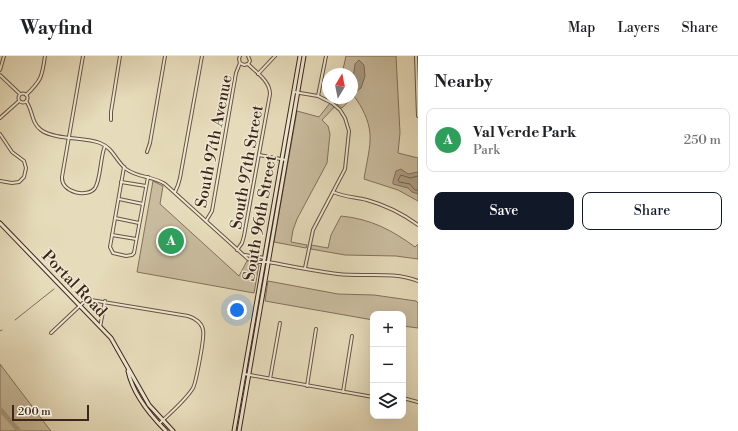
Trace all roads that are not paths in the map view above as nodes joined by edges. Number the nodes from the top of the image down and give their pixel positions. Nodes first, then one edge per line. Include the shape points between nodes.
1 (4, 56) edge
2 (45, 56) edge
3 (83, 56) edge
4 (120, 56) edge
5 (165, 56) edge
6 (202, 56) edge
7 (240, 56) edge
8 (248, 56) edge
9 (275, 56) edge
10 (300, 56) edge
11 (304, 56) edge
12 (326, 56) edge
13 (416, 56) edge
14 (240, 63) junction
15 (248, 64) junction
16 (0, 70) edge
17 (258, 74) junction
18 (0, 75) edge
19 (417, 80) edge
20 (294, 92) junction
21 (298, 93) junction
22 (20, 94) junction
23 (26, 95) junction
24 (318, 96) junction
25 (19, 100) junction
26 (26, 101) junction
27 (418, 116) edge
28 (0, 118) edge
29 (111, 120) dead end
30 (0, 134) edge
31 (69, 137) junction
32 (105, 146) junction
33 (147, 152) dead end
34 (258, 154) junction
35 (280, 158) junction
36 (286, 160) junction
37 (124, 167) junction
38 (148, 177) junction
39 (0, 181) edge
40 (121, 182) junction
41 (146, 186) junction
42 (174, 192) junction
43 (333, 192) junction
44 (118, 199) junction
45 (143, 204) junction
46 (115, 218) junction
47 (206, 221) junction
48 (0, 223) edge
49 (140, 223) junction
50 (418, 225) edge
51 (112, 235) junction
52 (137, 239) junction
53 (237, 250) junction
54 (244, 255) junction
55 (264, 258) junction
56 (268, 262) junction
57 (264, 263) junction
58 (305, 268) junction
59 (418, 281) edge
60 (106, 301) junction
61 (80, 306) junction
62 (280, 323) dead end
63 (100, 327) junction
64 (316, 329) dead end
65 (51, 333) dead end
66 (352, 336) dead end
67 (126, 365) junction
68 (244, 374) junction
69 (248, 375) junction
70 (270, 379) junction
71 (306, 386) junction
72 (343, 392) junction
73 (370, 396) edge
74 (406, 399) edge
75 (418, 402) edge
76 (162, 420) junction
77 (159, 424) junction
78 (166, 431) edge
79 (173, 431) edge
80 (234, 431) edge
81 (239, 431) edge

1 - 16 street
2 - 23 street via 41,78
3 - 31 street
4 - 29 street
5 - 33 street
6 - 42 street via 180,178
7 - 14 street, South 97th Avenue
8 - 15 street
9 - 17 street
10 - 20 main road, South 96th Street
11 - 21 main road, South 96th Street
12 - 24 street
13 - 19 street
14 - 15 street
14 - 47 street, South 97th Avenue via 236,73 212,212
15 - 17 street
17 - 34 street, South 97th Street via 268,86 270,94
18 - 22 street
19 - 27 street
20 - 21 street
20 - 35 main road, South 96th Street
21 - 24 street
21 - 36 main road, South 96th Street
22 - 23 street
22 - 25 street
23 - 26 street
24 - 43 street via 340,110 349,131 345,169
25 - 26 street
25 - 28 street
26 - 31 street via 34,122 41,130
30 - 39 street via 12,152 24,162 26,169 23,179 19,182
31 - 32 street
31 - 32 street via 62,183 68,190 88,193 95,187
32 - 37 street
34 - 35 street
34 - 53 street, South 97th Street via 244,239
35 - 36 street
35 - 55 main road, South 96th Street
36 - 56 main road, South 96th Street
37 - 38 street via 134,174
37 - 40 street
38 - 41 street
38 - 42 street via 162,182
40 - 41 street
40 - 44 street
41 - 45 street
42 - 47 street
43 - 50 street via 384,206
43 - 58 street via 313,230
44 - 45 street
44 - 46 street
45 - 49 street
46 - 49 street
46 - 51 street
47 - 53 street
48 - 61 main road, Portal Road
49 - 52 street
51 - 52 street
51 - 52 street via 111,252 119,255 132,255
53 - 54 street
54 - 55 street
54 - 57 street via 252,261
55 - 56 street
55 - 57 main road, South 96th Street
56 - 57 street
56 - 58 street
56 - 69 main road, South 96th Street
57 - 68 main road, South 96th Street
58 - 59 street via 339,274 403,276
60 - 61 street via 86,300
60 - 63 street
60 - 76 street via 188,316 199,322 202,328 204,333 196,382
61 - 63 main road, Portal Road
61 - 65 street
62 - 70 street
63 - 67 main road, Portal Road via 116,345
64 - 71 street
66 - 72 street
67 - 76 main road, Portal Road
67 - 77 main road, Portal Road via 137,395
68 - 69 street
68 - 80 main road, South 96th Street
69 - 70 street
69 - 81 main road, South 96th Street
70 - 71 street
71 - 72 street
72 - 73 street
74 - 75 street
76 - 77 street
76 - 79 main road, Portal Road
77 - 78 main road, Portal Road

